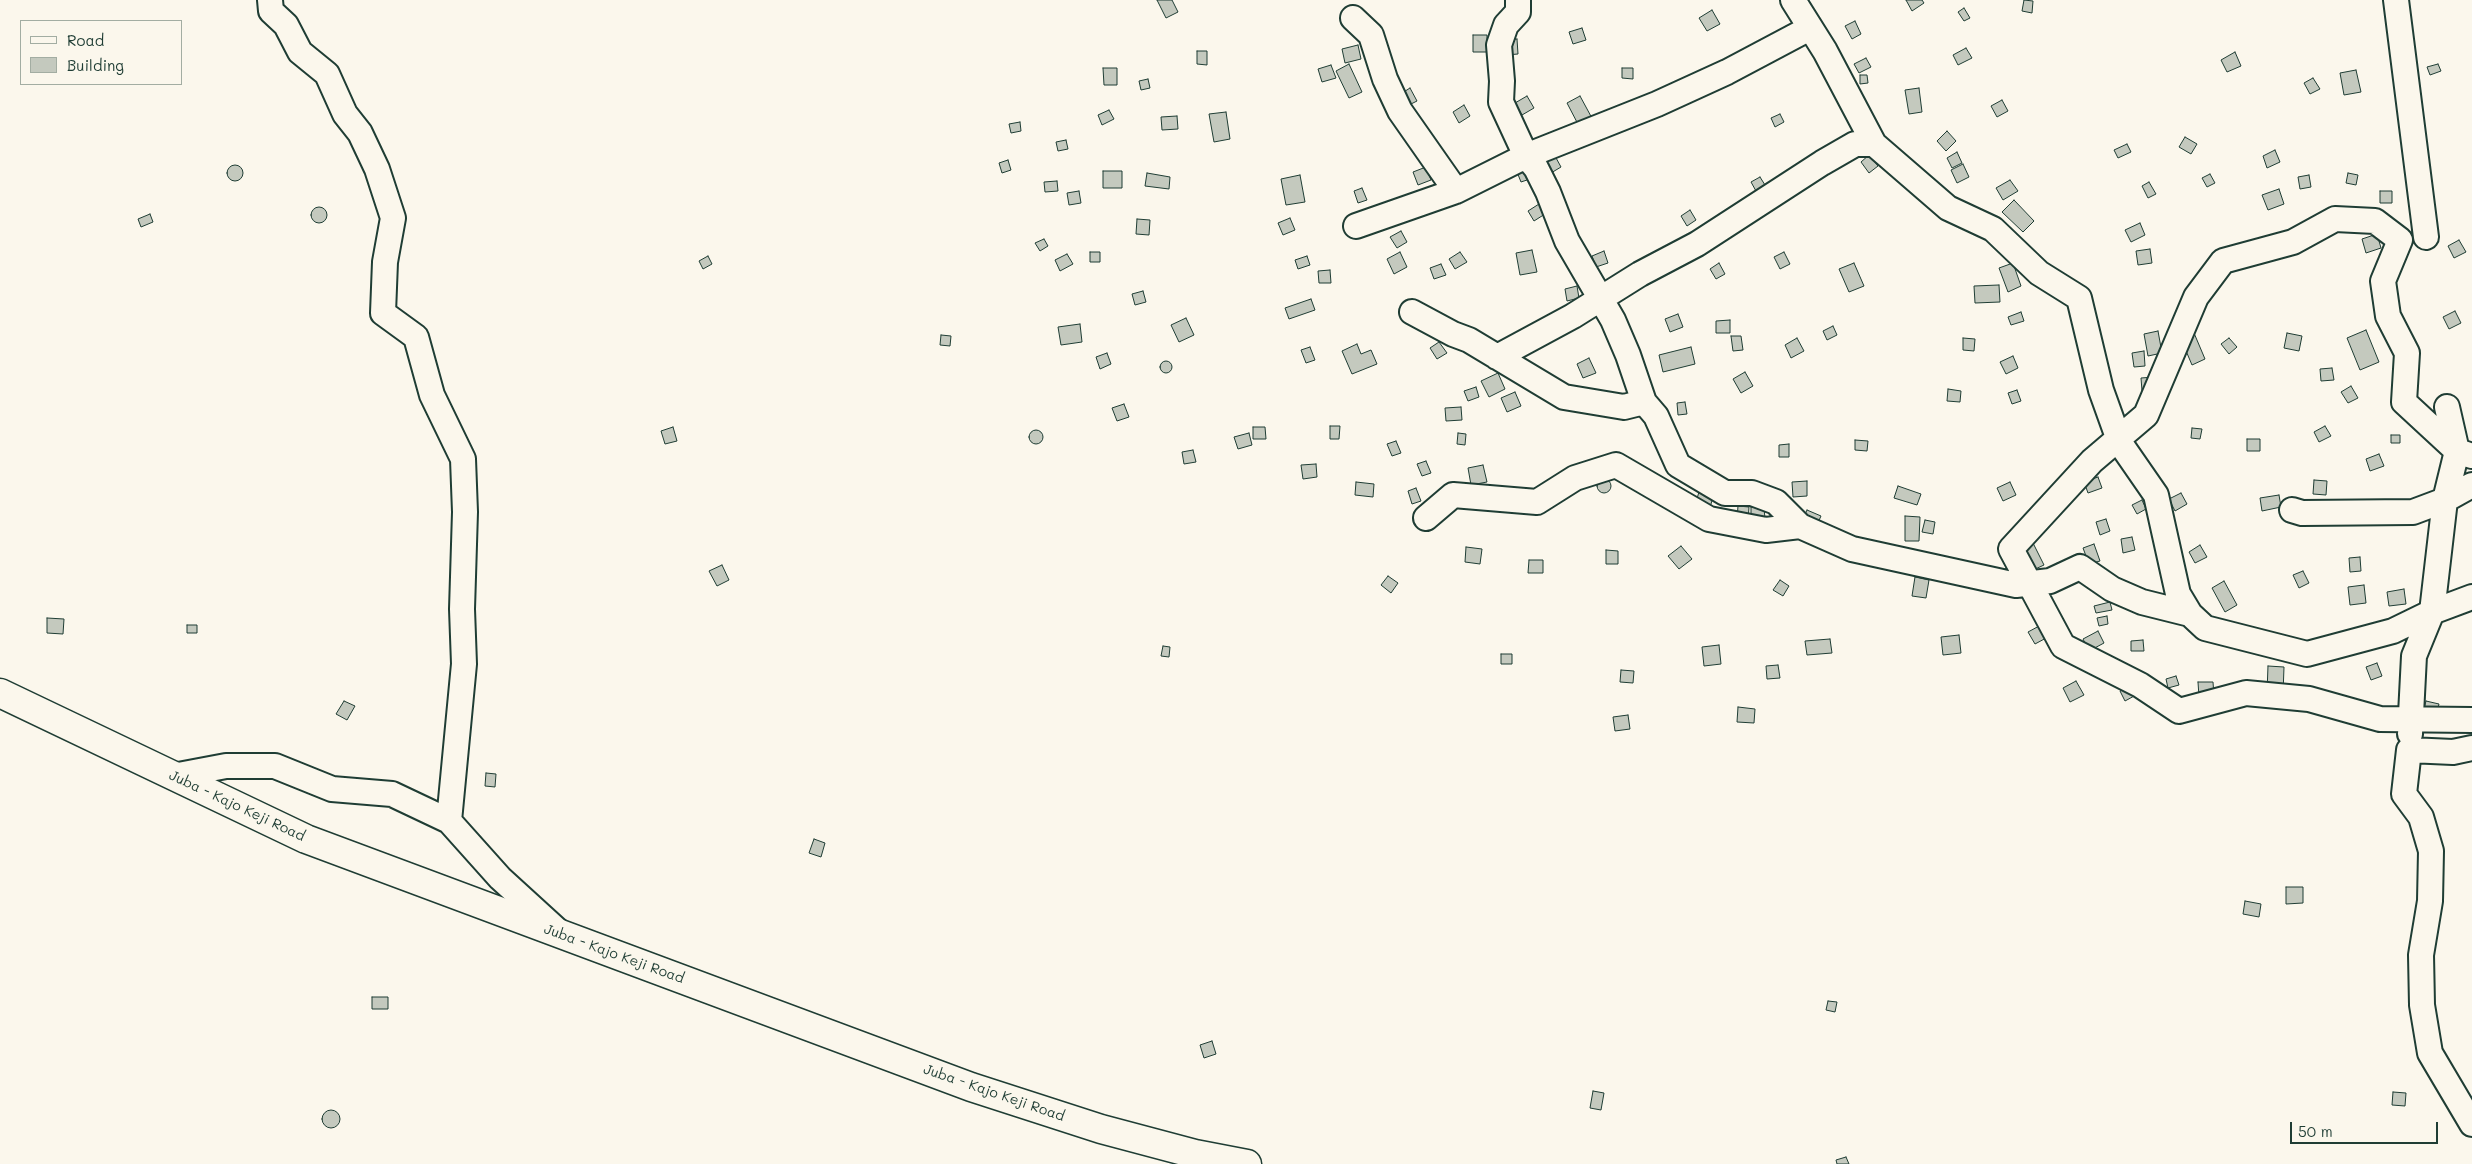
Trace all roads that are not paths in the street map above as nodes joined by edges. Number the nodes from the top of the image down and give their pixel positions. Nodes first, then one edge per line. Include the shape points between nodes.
1 (270, 0) edge
2 (1518, 0) edge
3 (1793, 0) edge
4 (2396, 0) edge
5 (1352, 18) dead end
6 (1810, 28) junction
7 (1874, 144) junction
8 (1526, 156) junction
9 (1456, 191) junction
10 (1356, 226) dead end
11 (2426, 238) dead end
12 (1600, 298) junction
13 (1412, 312) dead end
14 (1497, 357) junction
15 (1644, 402) junction
16 (2447, 407) dead end
17 (2465, 454) edge
18 (2472, 485) edge
19 (2446, 500) junction
20 (2292, 510) dead end
21 (1426, 518) dead end
22 (1800, 526) junction
23 (2472, 597) edge
24 (2432, 612) junction
25 (2190, 614) junction
26 (0, 693) edge
27 (2472, 720) edge
28 (2472, 748) edge
29 (2409, 750) junction
30 (173, 776) junction
31 (449, 822) junction
32 (564, 937) junction
33 (2472, 1124) edge
34 (1247, 1164) edge

1 - 31 street via 271,11 286,25 300,52 327,74 344,114 360,133 377,169 393,218 385,262 383,313 416,337 432,396 463,459 464,664
2 - 8 street via 1518,12 1506,25 1499,45 1501,102
3 - 6 street
4 - 11 street
5 - 9 street via 1372,35 1385,79 1400,110
6 - 7 street
6 - 8 street via 1657,104
7 - 12 street via 1855,144 1696,244
7 - 25 street via 1948,208 1993,229 2038,273 2079,298 2101,390 2120,442 2156,495 2178,594
8 - 9 street
8 - 12 street via 1548,192 1567,242
9 - 10 street
12 - 14 street via 1574,316
12 - 15 street via 1628,355
13 - 14 street
14 - 15 street via 1564,396 1624,406
15 - 22 street via 1656,416 1678,465 1725,493 1752,493 1776,502
16 - 17 street
17 - 19 street
17 - 27 street via 2404,402 2407,353 2388,316 2383,281 2400,240 2375,221 2335,218 2293,242 2223,261 2196,297 2146,415 2092,461 2011,549 2063,646 2140,685 2178,711 2246,693 2309,699 2380,718
18 - 19 street
19 - 20 street via 2413,512
19 - 24 street
21 - 22 street via 1453,495 1537,502 1575,478 1616,465 1709,519 1766,530
22 - 25 street via 1852,549 2016,585 2050,581 2080,567 2112,589 2142,602
23 - 24 street
24 - 25 street via 2393,631 2307,654 2205,628
24 - 29 street via 2414,656
26 - 30 main road, Juba - Kajo Keji Road
28 - 29 street via 2453,752
29 - 33 street via 2404,794 2421,817 2431,851 2430,901 2421,955 2422,1005 2430,1053
30 - 31 street via 226,766 275,766 332,789 392,794
30 - 32 main road, Juba - Kajo Keji Road via 306,839
31 - 32 street via 500,878
32 - 34 main road, Juba - Kajo Keji Road via 971,1087 1100,1129

